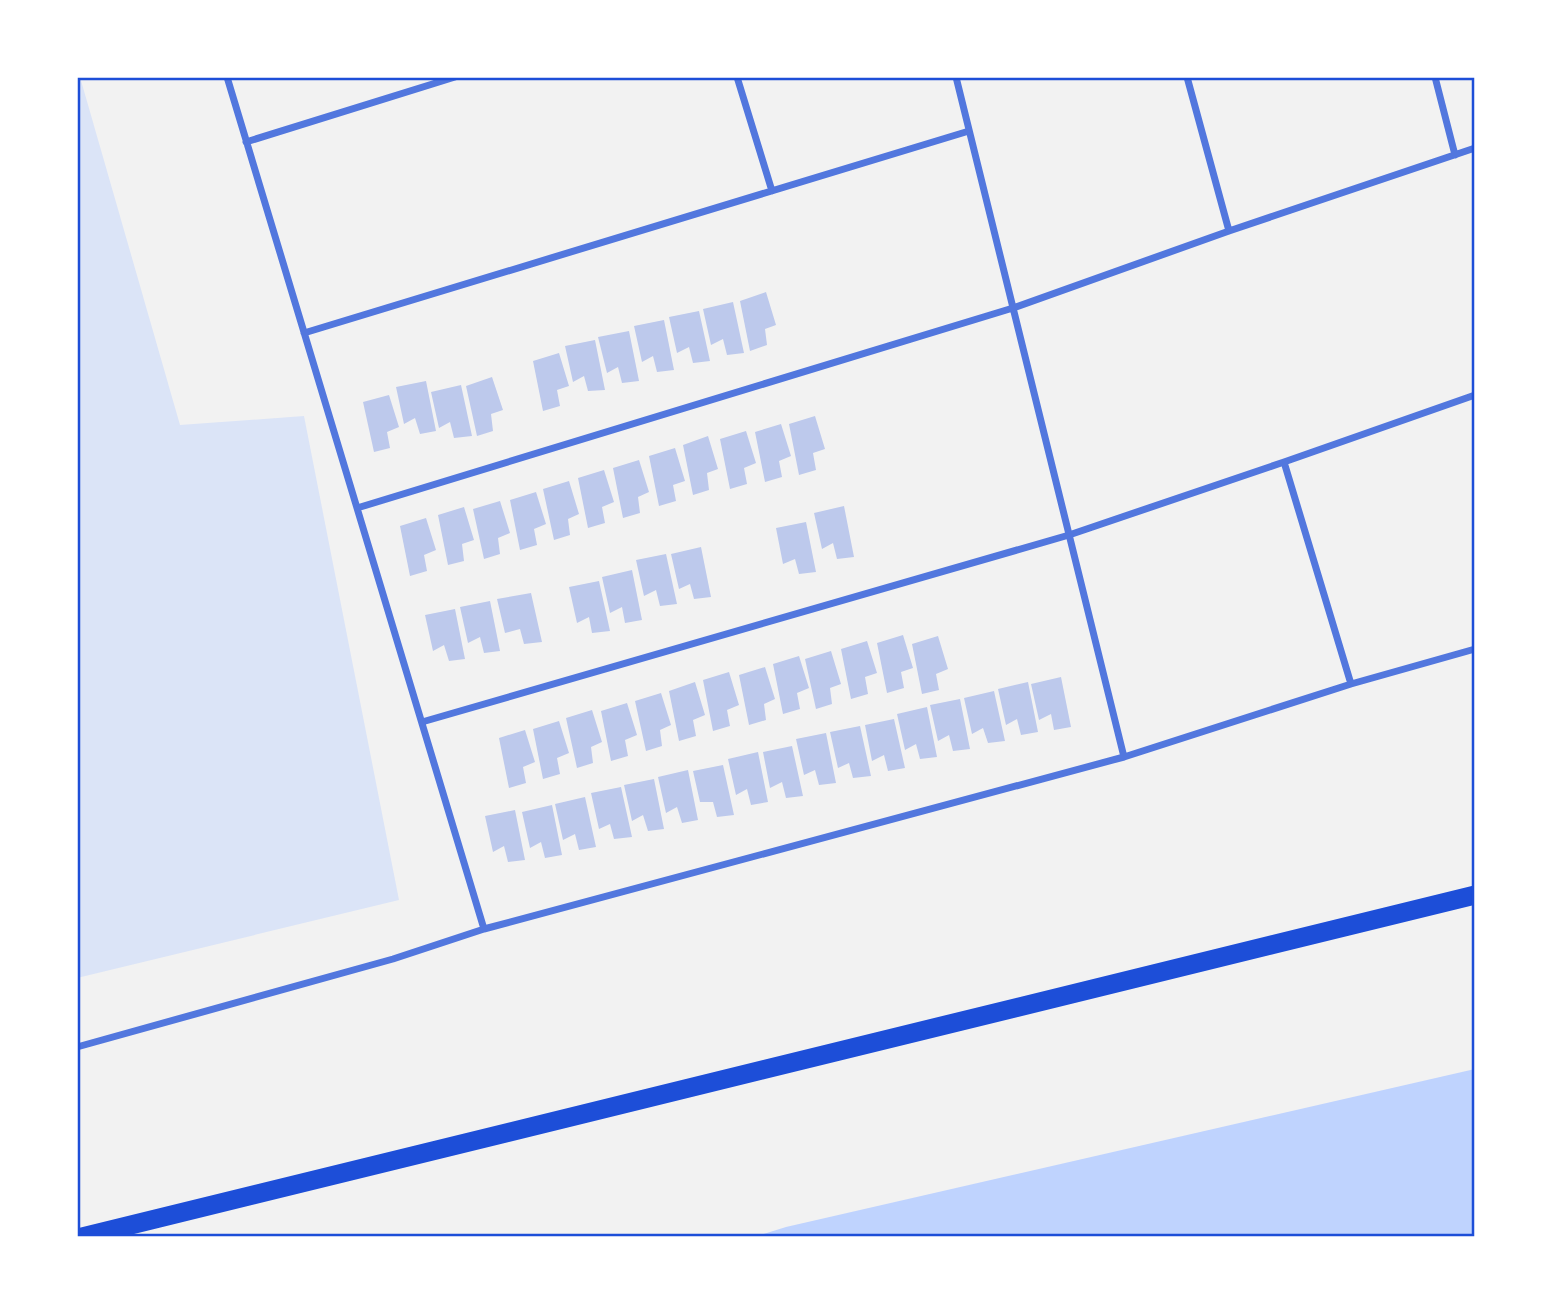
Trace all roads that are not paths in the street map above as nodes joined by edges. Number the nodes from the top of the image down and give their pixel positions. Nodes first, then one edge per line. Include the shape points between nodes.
1 (227, 77) edge
2 (455, 77) edge
3 (737, 77) edge
4 (956, 77) edge
5 (1187, 77) edge
6 (1435, 77) edge
7 (969, 131) junction
8 (246, 142) junction
9 (1475, 148) edge
10 (1455, 155) junction
11 (772, 191) junction
12 (1229, 231) junction
13 (1013, 309) junction
14 (304, 333) junction
15 (1475, 395) edge
16 (1284, 462) junction
17 (357, 508) junction
18 (1069, 535) junction
19 (1475, 649) edge
20 (1351, 684) junction
21 (422, 722) junction
22 (1124, 757) junction
23 (1475, 895) edge
24 (484, 929) junction
25 (77, 1047) edge
26 (82, 1237) edge

1 - 8 street
2 - 8 street
3 - 11 street
4 - 7 street
5 - 12 street
6 - 10 street
7 - 11 street
7 - 13 street
8 - 14 street
9 - 10 street
10 - 12 street
11 - 14 street
12 - 13 street
13 - 17 street
13 - 18 street
14 - 17 street
15 - 16 street
16 - 18 street
16 - 20 street
17 - 21 street
18 - 21 street
18 - 22 street
19 - 20 street
20 - 22 street
21 - 24 street
22 - 24 street
23 - 26 highway
24 - 25 street

